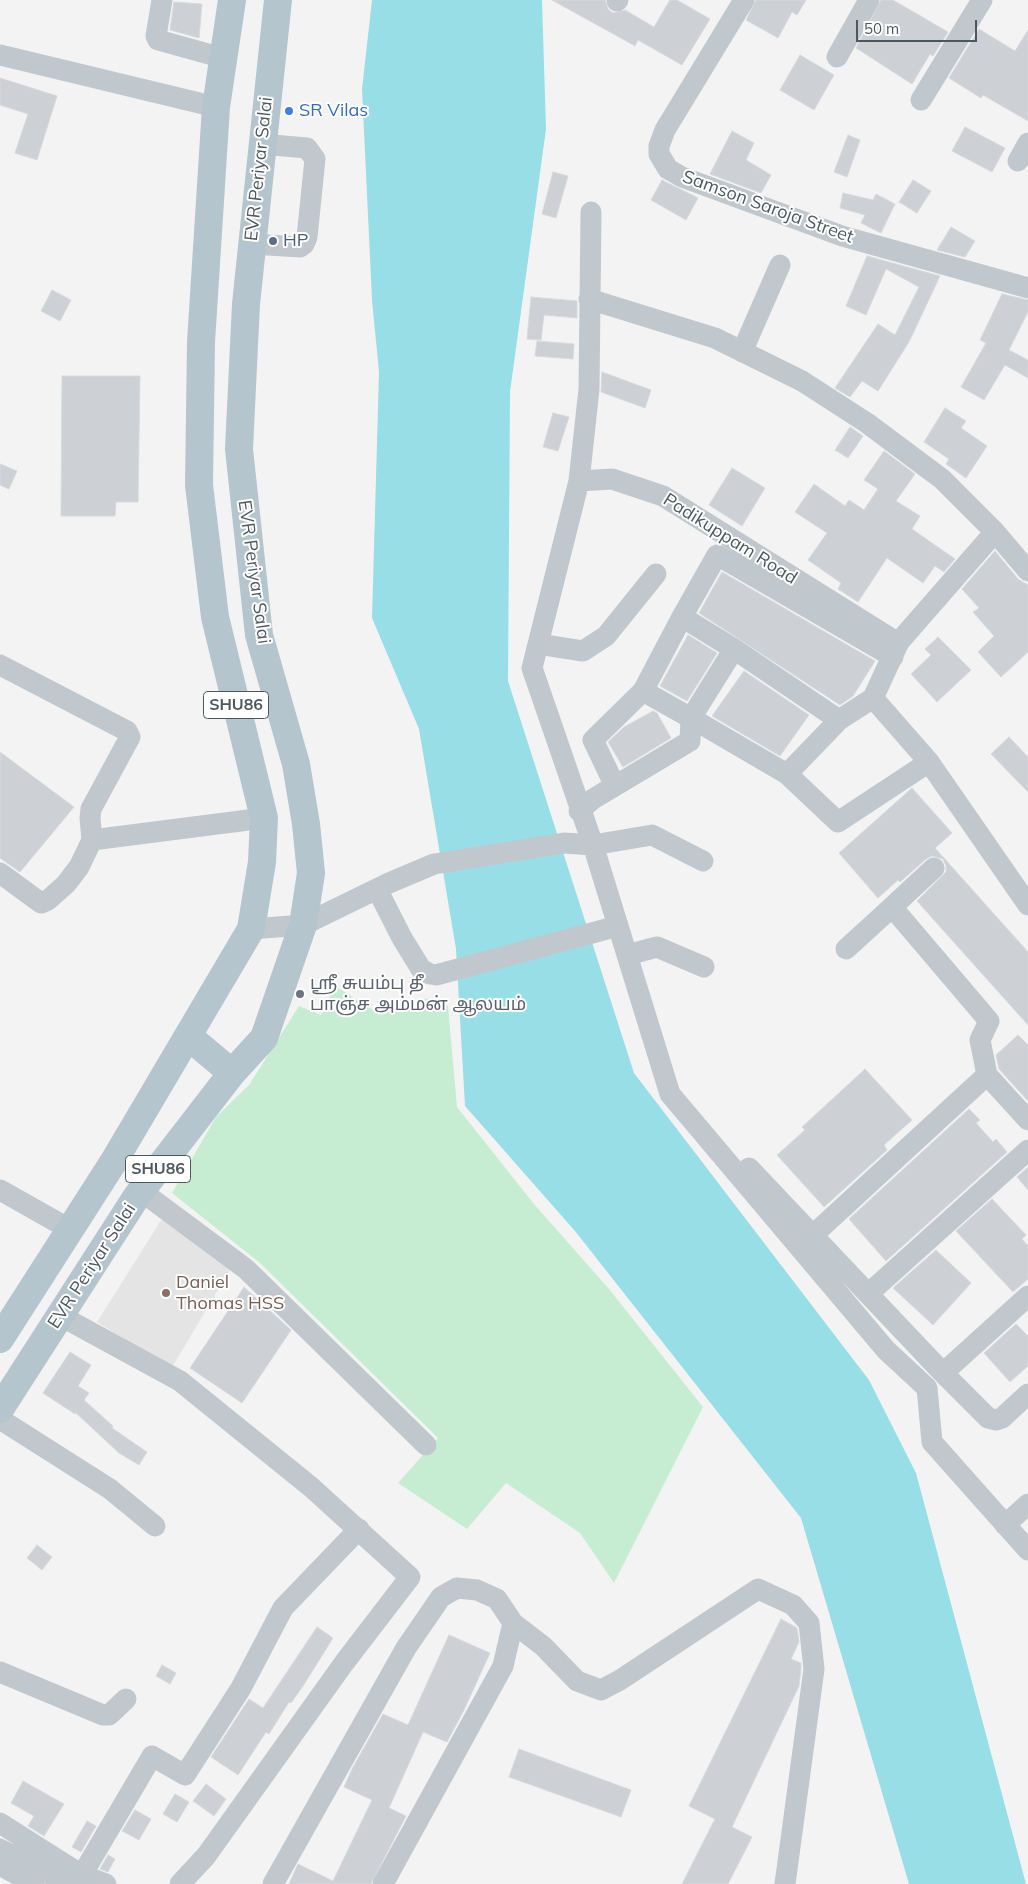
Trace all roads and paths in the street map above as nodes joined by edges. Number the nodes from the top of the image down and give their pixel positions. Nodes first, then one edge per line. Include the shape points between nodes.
1 (162, 0) edge
2 (232, 0) edge
3 (278, 0) edge
4 (744, 0) edge
5 (869, 0) edge
6 (982, 0) edge
7 (0, 55) edge
8 (837, 57) dead end
9 (223, 58) junction
10 (921, 100) dead end
11 (216, 107) junction
12 (261, 144) junction
13 (590, 212) dead end
14 (252, 244) junction
15 (780, 265) dead end
16 (1028, 288) edge
17 (589, 299) junction
18 (742, 352) junction
19 (579, 481) junction
20 (995, 532) junction
21 (1028, 571) edge
22 (656, 574) dead end
23 (682, 617) junction
24 (538, 644) junction
25 (734, 649) junction
26 (895, 650) junction
27 (0, 665) edge
28 (643, 691) junction
29 (874, 698) junction
30 (691, 718) junction
31 (839, 720) junction
32 (929, 762) junction
33 (786, 774) junction
34 (615, 786) junction
35 (579, 811) junction
36 (264, 818) junction
37 (92, 840) junction
38 (593, 845) junction
39 (703, 861) dead end
40 (934, 868) dead end
41 (0, 873) edge
42 (377, 889) junction
43 (1028, 905) edge
44 (892, 907) junction
45 (303, 925) junction
46 (618, 926) junction
47 (251, 929) junction
48 (846, 949) dead end
49 (627, 955) junction
50 (704, 967) dead end
51 (188, 1036) junction
52 (232, 1073) junction
53 (987, 1075) junction
54 (670, 1094) junction
55 (1028, 1120) edge
56 (1028, 1150) edge
57 (0, 1190) edge
58 (141, 1191) junction
59 (71, 1230) junction
60 (813, 1235) junction
61 (868, 1294) junction
62 (1028, 1296) edge
63 (59, 1315) junction
64 (0, 1339) edge
65 (943, 1373) junction
66 (1028, 1394) edge
67 (0, 1409) edge
68 (0, 1419) edge
69 (426, 1445) dead end
70 (1028, 1504) edge
71 (1005, 1525) junction
72 (155, 1526) dead end
73 (358, 1529) junction
74 (1028, 1550) edge
75 (513, 1623) junction
76 (0, 1672) edge
77 (126, 1699) dead end
78 (0, 1823) edge
79 (0, 1849) edge
80 (0, 1864) edge
81 (76, 1879) edge
82 (34, 1884) edge
83 (106, 1884) edge
84 (180, 1884) edge
85 (273, 1884) edge
86 (383, 1884) edge
87 (785, 1884) edge

1 - 9 street via 158,40
2 - 9 main road, EVR Periyar Salai / SHU86
3 - 12 main road, EVR Periyar Salai / SHU86
4 - 16 street, Samson Saroja Street via 665,130 659,154 668,169 842,236
5 - 8 street
6 - 10 street
7 - 11 street
9 - 11 main road, EVR Periyar Salai / SHU86
11 - 36 main road, EVR Periyar Salai / SHU86 via 201,342 199,485 215,617
12 - 14 main road, EVR Periyar Salai / SHU86
12 - 14 street via 307,148 315,159 304,244 300,247
13 - 17 street
14 - 45 main road, EVR Periyar Salai / SHU86 via 239,449 259,635 296,764 306,824 311,873
15 - 18 street
17 - 18 street via 715,338
17 - 19 street via 589,390
18 - 20 street via 802,381 867,423 942,479
19 - 24 street
19 - 26 street, Padikuppam Road via 612,479 663,496
20 - 21 street
20 - 26 street
22 - 24 street via 606,636 583,651
23 - 25 street
23 - 26 street via 717,555
23 - 28 street
24 - 35 street via 532,668
25 - 30 street
25 - 31 street
26 - 29 street
27 - 37 street via 129,733 129,740 91,809
28 - 30 street
28 - 34 street via 594,740
29 - 31 street
29 - 32 street
30 - 33 street
30 - 34 street via 690,741
31 - 33 street
32 - 33 street via 838,822
32 - 43 street
34 - 35 street
35 - 38 street
36 - 37 street
36 - 47 main road, EVR Periyar Salai / SHU86 via 262,862
37 - 41 street via 73,876 45,902 38,902
38 - 39 street via 652,834
38 - 42 street via 564,843 434,864
38 - 46 street
40 - 44 street
42 - 45 street
42 - 46 street via 397,931 425,972 436,974
44 - 48 street
44 - 53 street via 989,1021 980,1040
45 - 47 street
45 - 52 main road, EVR Periyar Salai / SHU86 via 264,1038
46 - 49 street
47 - 51 main road, EVR Periyar Salai / SHU86
49 - 50 street via 657,947
49 - 54 street
51 - 52 main road
51 - 59 main road, EVR Periyar Salai / SHU86
52 - 58 main road, EVR Periyar Salai / SHU86
53 - 55 street
53 - 60 street
54 - 60 street via 733,1151
54 - 71 street via 886,1350 927,1388 932,1442
56 - 61 street
57 - 59 street
58 - 63 main road, EVR Periyar Salai / SHU86
58 - 69 street via 246,1269
59 - 64 main road, EVR Periyar Salai / SHU86
60 - 61 street
61 - 65 street
62 - 65 street
63 - 67 main road, EVR Periyar Salai / SHU86
63 - 73 street via 180,1382 311,1486
65 - 66 street via 982,1415 996,1420
68 - 72 street via 110,1489
70 - 71 street
71 - 74 street
73 - 81 street via 283,1608 241,1688 185,1775 152,1756
73 - 84 street via 410,1577 206,1856
75 - 85 street via 497,1600 477,1590 457,1588 441,1596 406,1648
75 - 86 street via 503,1666
75 - 87 street via 543,1646 577,1681 602,1690 758,1589 793,1605 809,1624 814,1669
76 - 77 street via 103,1716 109,1715
78 - 81 street
79 - 81 street
80 - 82 street
81 - 83 street

